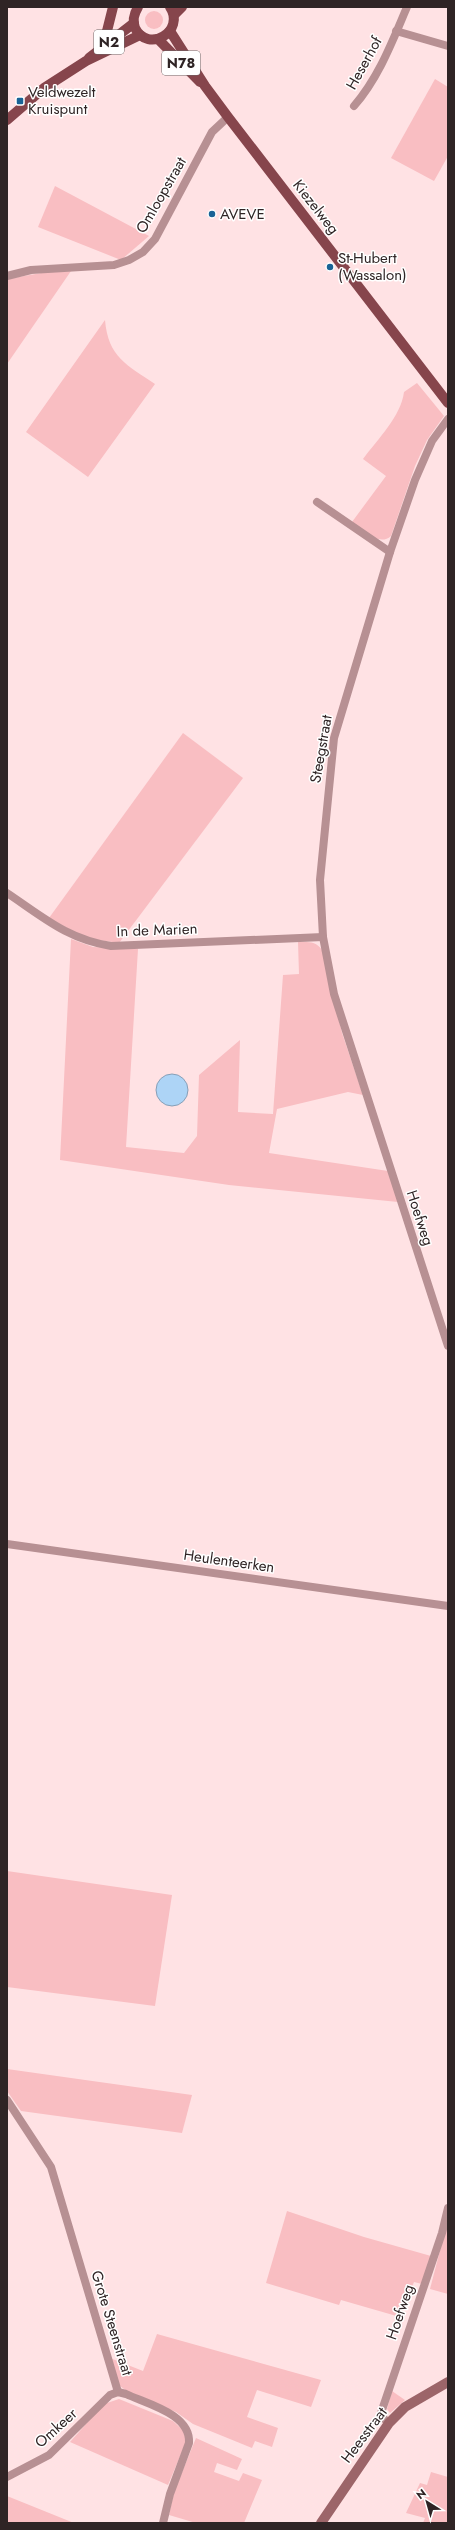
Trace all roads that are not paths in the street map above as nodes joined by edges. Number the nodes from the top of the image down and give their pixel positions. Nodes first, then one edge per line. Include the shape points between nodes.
1 (113, 7) edge
2 (137, 7) edge
3 (182, 7) edge
4 (407, 7) edge
5 (172, 11) edge
6 (134, 23) junction
7 (170, 31) junction
8 (396, 31) junction
9 (140, 35) junction
10 (158, 39) junction
11 (448, 46) edge
12 (98, 49) junction
13 (86, 61) junction
14 (205, 86) junction
15 (354, 106) dead end
16 (18, 111) junction
17 (228, 117) junction
18 (7, 120) edge
19 (7, 125) edge
20 (7, 276) edge
21 (448, 402) edge
22 (448, 419) edge
23 (316, 502) dead end
24 (390, 552) junction
25 (7, 892) edge
26 (323, 937) junction
27 (367, 1098) joint
28 (448, 1346) edge
29 (7, 1544) edge
30 (448, 1606) edge
31 (7, 2100) edge
32 (448, 2208) edge
33 (448, 2382) edge
34 (118, 2392) junction
35 (389, 2423) junction
36 (7, 2477) edge
37 (163, 2523) edge
38 (321, 2523) edge

1 - 12 main road via 107,32
2 - 6 main road, N2
3 - 5 main road
4 - 8 street, Heserhof
5 - 7 main road via 174,24
6 - 9 main road, N2
6 - 12 main road, N2
7 - 10 main road
7 - 14 main road, Kiezelweg / N78
8 - 11 street, Heserhof
8 - 15 street, Heserhof via 388,54 367,91
9 - 10 main road, N2 via 151,40
9 - 13 main road, N2
10 - 14 main road, Kiezelweg / N78
12 - 13 main road, N2
13 - 16 main road, N2 via 44,88
14 - 17 main road, Kiezelweg / N78
16 - 18 main road, N2
16 - 19 main road, N2
17 - 20 street, Omloopstraat via 212,132 154,239 143,252 114,265 31,270
17 - 21 main road, Kiezelweg / N78
22 - 24 street, Steegstraat via 432,441 420,467
23 - 24 street
24 - 26 street, Steegstraat via 334,738 320,880
25 - 26 street, In de Marien via 81,940 111,946
26 - 27 street, Steegstraat via 334,994
27 - 28 street, Hoefweg
29 - 30 street, Heulenteerken
31 - 34 street, Grote Steenstraat via 51,2167
32 - 35 street, Hoefweg via 442,2233 381,2413
33 - 35 street, Heesstraat via 405,2407
34 - 36 street, Omkeer via 102,2402 76,2431 49,2455
34 - 37 street, Grote Steenstraat via 174,2416 190,2434
35 - 38 street, Heesstraat

